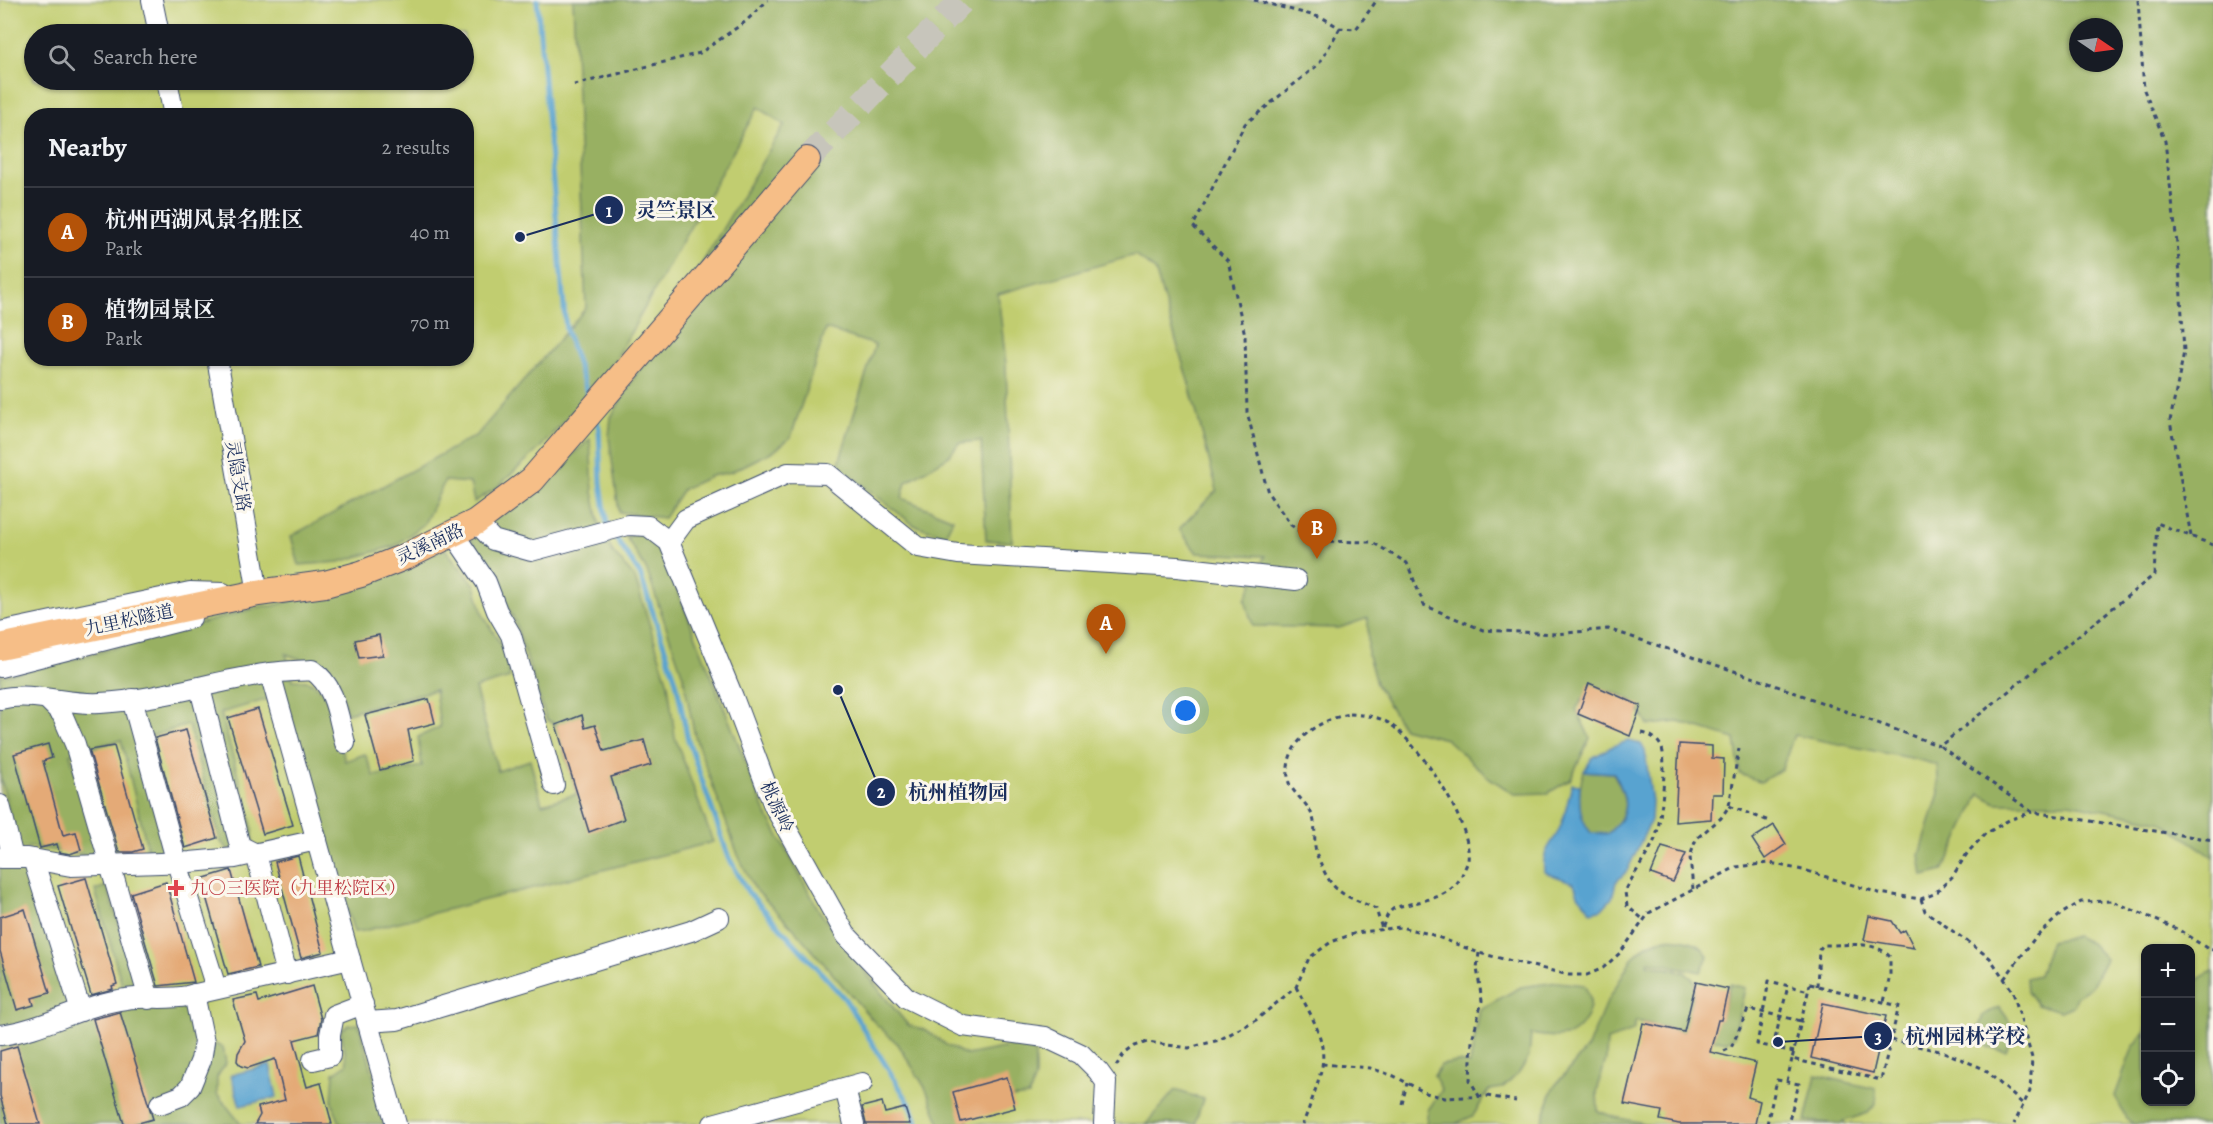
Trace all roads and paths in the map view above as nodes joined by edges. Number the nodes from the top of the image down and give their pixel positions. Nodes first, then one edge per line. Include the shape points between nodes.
1 (152, 0) edge
2 (768, 0) edge
3 (1254, 0) edge
4 (1377, 0) edge
5 (2138, 0) edge
6 (157, 24) edge
7 (1340, 28) junction
8 (574, 85) dead end
9 (169, 90) edge
10 (172, 108) edge
11 (807, 160) tunnel mouth
12 (218, 366) edge
13 (476, 522) junction
14 (453, 533) junction
15 (2192, 537) junction
16 (669, 542) junction
17 (2213, 545) edge
18 (1296, 580) dead end
19 (258, 593) junction
20 (0, 632) edge
21 (0, 647) edge
22 (0, 667) edge
23 (270, 673) junction
24 (200, 688) junction
25 (0, 699) edge
26 (132, 699) junction
27 (48, 700) junction
28 (1642, 733) dead end
29 (345, 743) dead end
30 (1940, 746) junction
31 (1739, 748) dead end
32 (554, 785) dead end
33 (0, 805) edge
34 (1730, 806) junction
35 (2032, 812) junction
36 (1769, 821) dead end
37 (317, 840) junction
38 (2213, 840) edge
39 (256, 854) junction
40 (6, 858) edge
41 (33, 859) junction
42 (177, 862) junction
43 (109, 864) junction
44 (1694, 889) junction
45 (1921, 899) junction
46 (719, 918) dead end
47 (1644, 920) junction
48 (1382, 929) junction
49 (2213, 950) edge
50 (1479, 953) junction
51 (350, 959) junction
52 (287, 974) junction
53 (2004, 979) junction
54 (1788, 986) junction
55 (1817, 986) junction
56 (1296, 987) junction
57 (216, 988) junction
58 (1809, 991) junction
59 (194, 994) junction
60 (149, 999) junction
61 (1884, 1002) junction
62 (81, 1011) junction
63 (1763, 1012) junction
64 (365, 1013) junction
65 (1780, 1017) junction
66 (1802, 1021) junction
67 (0, 1035) edge
68 (1890, 1040) junction
69 (1773, 1047) junction
70 (1724, 1051) dead end
71 (1794, 1052) junction
72 (1792, 1059) junction
73 (312, 1060) dead end
74 (1322, 1064) junction
75 (1786, 1081) junction
76 (1106, 1082) junction
77 (1407, 1083) junction
78 (1479, 1096) junction
79 (1516, 1101) dead end
80 (160, 1104) dead end
81 (1402, 1104) dead end
82 (2024, 1105) junction
83 (396, 1124) edge
84 (713, 1124) edge
85 (854, 1124) edge
86 (1104, 1124) edge
87 (1303, 1124) edge
88 (1767, 1124) edge
89 (1788, 1124) edge
90 (2014, 1124) edge

1 - 6 street
2 - 8 path via 700,53
3 - 7 path via 1323,18
4 - 7 path via 1356,30
5 - 15 path via 2144,90 2165,141 2179,261 2184,352 2170,421
7 - 30 path via 1319,64 1245,124 1193,226 1228,261 1245,335 1246,412 1268,493 1291,525 1312,541 1372,542 1407,563 1424,605 1483,630 1556,634 1608,629
9 - 10 street
11 - 13 main road, 灵溪南路 via 532,480
12 - 19 street, 灵隐支路
13 - 14 main road, 灵溪南路
13 - 16 street via 493,540 531,552 628,525 648,526
14 - 19 main road, 灵溪南路 via 361,574 325,584
14 - 32 street via 486,582 511,635
15 - 17 path
15 - 30 path via 2157,523 2154,575
16 - 18 street via 686,519 788,473 828,474 918,547 958,554 1177,567
16 - 76 street, 桃源岭 via 774,806 846,935 907,998 963,1026 1045,1037 1081,1054
19 - 20 street via 190,592
19 - 21 main road, 九里松隧道
19 - 22 street via 186,620
23 - 24 street
23 - 29 street via 312,669 321,675 331,691
23 - 37 street
24 - 26 street
24 - 39 street via 240,846
25 - 27 street
26 - 27 street via 99,703
26 - 42 street
27 - 43 street via 62,714 75,744
28 - 47 path via 1653,736 1662,747 1664,765 1656,838 1624,892 1627,906
30 - 35 path
31 - 34 path
33 - 40 street
34 - 36 path
34 - 44 path via 1696,839 1690,856
35 - 38 path
35 - 45 path via 1985,834 1952,877 1934,894
37 - 39 street
37 - 51 street
39 - 42 street
39 - 52 street
40 - 41 street
41 - 43 street via 71,866
41 - 62 street
42 - 43 street
42 - 57 street
43 - 60 street
44 - 45 path via 1736,867 1770,863 1879,893
44 - 47 path via 1649,913
45 - 53 path via 1925,911 1990,958
46 - 64 street via 692,931 397,1020
47 - 50 path via 1620,953 1603,968 1587,975 1569,975
48 - 48 path via 1390,911 1397,906 1452,890 1468,860 1466,840 1449,797 1432,769 1402,734 1378,718 1337,716 1322,723 1293,748 1289,758 1290,784 1312,814 1316,852 1334,888 1376,909
48 - 50 path via 1400,927 1430,934
48 - 56 path via 1331,942 1309,958
49 - 53 path via 2179,930 2112,901 2081,902 2034,939
50 - 78 path via 1482,1001 1472,1040 1470,1080
51 - 52 street
51 - 64 street
52 - 57 street
53 - 82 path via 2013,992 2032,1058 2030,1091
54 - 58 path
54 - 63 path via 1769,981
54 - 65 path
55 - 58 path via 1810,984
55 - 61 path
55 - 61 path via 1819,950 1823,945 1875,948 1890,957
56 - 74 path via 1314,1022
56 - 76 path via 1256,1020 1219,1040 1189,1048 1148,1042 1135,1046
57 - 59 street
58 - 66 path
59 - 60 street
59 - 80 street via 204,1042 201,1060 182,1096
60 - 62 street via 127,999
61 - 68 path via 1899,1006
62 - 67 street via 29,1030
63 - 65 path
63 - 69 path via 1757,1044
63 - 70 path via 1749,1008 1731,1048
64 - 73 street via 334,1015 330,1056
64 - 83 street
65 - 66 path
65 - 69 path
66 - 71 path
68 - 72 path via 1881,1080
68 - 82 path via 1944,1052 1984,1069
69 - 71 path
71 - 72 path
72 - 75 path
74 - 77 path via 1370,1068
74 - 87 path
75 - 88 path via 1777,1080
75 - 89 path via 1798,1084
76 - 86 street
77 - 78 path via 1445,1098
77 - 81 path
78 - 79 path
82 - 90 path
84 - 85 street via 853,1085

